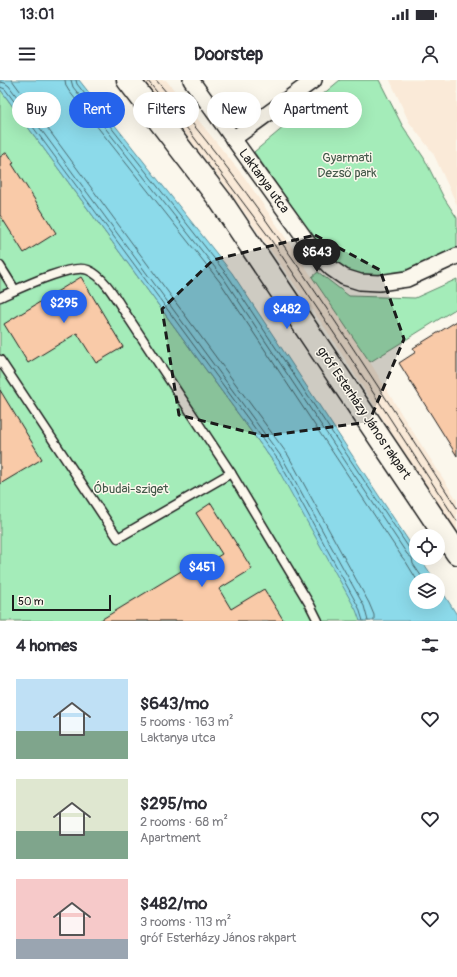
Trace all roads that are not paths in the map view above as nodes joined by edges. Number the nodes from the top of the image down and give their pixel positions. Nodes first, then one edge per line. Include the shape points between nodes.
1 (128, 80) edge
2 (191, 80) edge
3 (314, 80) edge
4 (233, 139) junction
5 (457, 256) edge
6 (0, 266) edge
7 (15, 290) junction
8 (0, 296) edge
9 (0, 360) edge
10 (231, 473) junction
11 (457, 553) edge
12 (318, 621) edge

1 - 11 main road, gróf Esterházy János rakpart via 220,200
2 - 4 street, Laktanya utca
3 - 4 street
4 - 5 street, Laktanya utca via 314,251 344,277 360,282 380,283 407,279
6 - 7 lane
7 - 8 lane
7 - 10 lane via 69,270 87,270 99,277
9 - 10 lane via 118,538
10 - 12 lane

